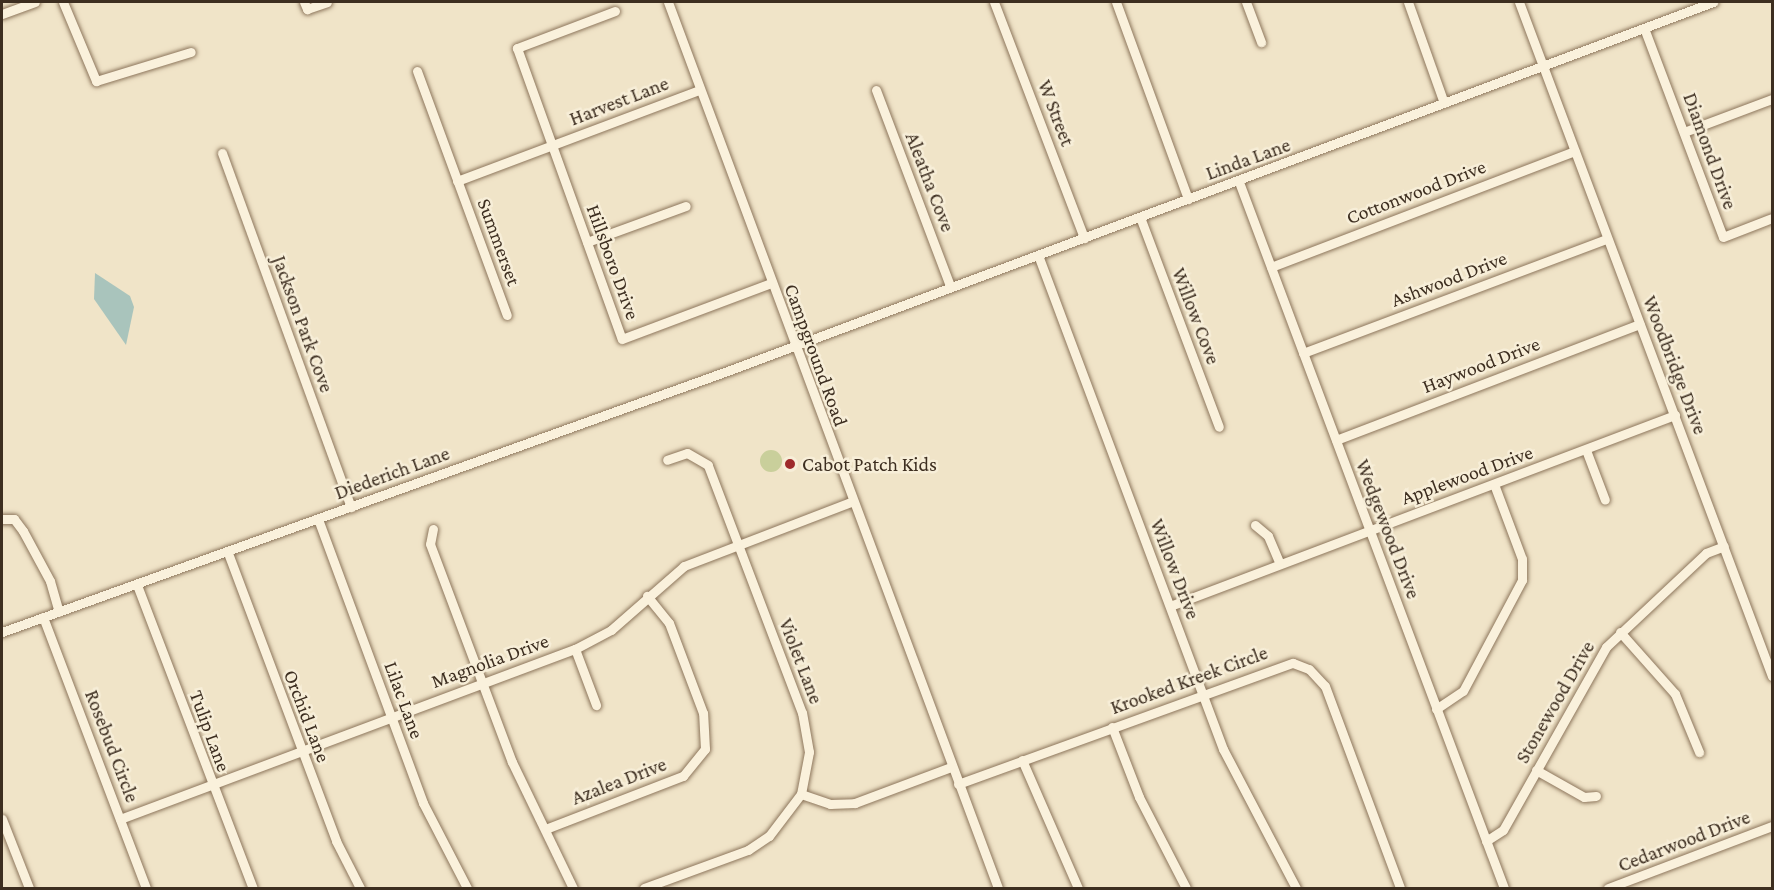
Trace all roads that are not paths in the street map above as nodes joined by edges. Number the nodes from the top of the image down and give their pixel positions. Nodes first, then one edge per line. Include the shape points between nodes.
1 (35, 2) edge
2 (63, 2) edge
3 (304, 2) edge
4 (327, 2) edge
5 (668, 2) edge
6 (994, 2) edge
7 (1116, 2) edge
8 (1246, 2) edge
9 (1408, 2) edge
10 (1519, 2) edge
11 (1713, 2) edge
12 (615, 12) dead end
13 (2, 14) edge
14 (1644, 28) junction
15 (1261, 42) dead end
16 (191, 52) dead end
17 (1542, 66) junction
18 (417, 71) dead end
19 (699, 90) junction
20 (876, 90) dead end
21 (1773, 99) edge
22 (1444, 103) junction
23 (1684, 132) junction
24 (552, 146) junction
25 (1575, 151) junction
26 (222, 153) dead end
27 (457, 181) junction
28 (1239, 182) junction
29 (1188, 199) junction
30 (686, 206) dead end
31 (1140, 217) junction
32 (1773, 218) edge
33 (1084, 238) junction
34 (1608, 239) junction
35 (587, 242) junction
36 (1038, 255) junction
37 (1271, 267) junction
38 (771, 283) junction
39 (950, 286) junction
40 (507, 315) dead end
41 (1640, 324) junction
42 (794, 345) junction
43 (1303, 353) junction
44 (1675, 415) junction
45 (1219, 427) dead end
46 (1336, 440) junction
47 (1586, 450) junction
48 (667, 460) dead end
49 (1494, 484) junction
50 (1605, 500) dead end
51 (851, 502) junction
52 (351, 507) junction
53 (2, 519) edge
54 (318, 519) junction
55 (1255, 525) dead end
56 (433, 529) dead end
57 (1370, 530) junction
58 (737, 544) junction
59 (1724, 546) junction
60 (228, 553) junction
61 (1280, 564) junction
62 (137, 585) junction
63 (647, 596) junction
64 (1170, 606) junction
65 (59, 612) junction
66 (43, 617) junction
67 (2, 632) edge
68 (1620, 632) junction
69 (575, 649) junction
70 (1773, 676) edge
71 (483, 683) junction
72 (1203, 693) junction
73 (596, 705) dead end
74 (1436, 709) junction
75 (391, 716) junction
76 (1112, 727) junction
77 (300, 750) junction
78 (1699, 752) dead end
79 (1022, 760) junction
80 (951, 766) junction
81 (1536, 770) junction
82 (210, 784) junction
83 (958, 784) junction
84 (801, 794) junction
85 (1596, 796) dead end
86 (2, 819) edge
87 (120, 819) junction
88 (1773, 826) edge
89 (548, 828) junction
90 (1486, 841) junction
91 (29, 888) edge
92 (146, 888) edge
93 (253, 888) edge
94 (360, 888) edge
95 (467, 888) edge
96 (573, 888) edge
97 (644, 888) edge
98 (998, 888) edge
99 (1078, 888) edge
100 (1186, 888) edge
101 (1296, 888) edge
102 (1400, 888) edge
103 (1504, 888) edge
104 (1608, 888) edge

1 - 13 street
2 - 16 street via 99,82
3 - 4 street via 307,9
5 - 19 street, Campground Road
6 - 33 street, W Street
7 - 29 street
8 - 15 street
9 - 22 street
10 - 17 street, Woodbridge Drive
11 - 14 street, Linda Lane
12 - 24 street, Hillsboro Drive via 517,48
14 - 17 street, Linda Lane
14 - 23 street, Diamond Drive
17 - 22 street, Linda Lane
17 - 25 street, Woodbridge Drive
18 - 27 street, Summerset
19 - 24 street, Harvest Lane
19 - 38 street, Campground Road
20 - 39 street, Aleatha Cove
21 - 23 street
22 - 28 street, Linda Lane
23 - 32 street, Diamond Drive via 1723,237
24 - 27 street, Summerset
24 - 35 street, Hillsboro Drive
25 - 34 street, Woodbridge Drive
25 - 37 street, Cottonwood Drive
26 - 52 street, Jackson Park Cove
27 - 40 street, Summerset
28 - 29 street, Linda Lane
28 - 37 street, Wedgewood Drive
29 - 31 street, Linda Lane
30 - 35 street
31 - 33 street, Linda Lane
31 - 45 street, Willow Cove
33 - 36 street, Linda Lane
34 - 41 street, Woodbridge Drive
34 - 43 street, Ashwood Drive
35 - 38 street, Hillsboro Drive via 622,339
36 - 39 street, Linda Lane
36 - 64 street, Willow Drive
37 - 43 street, Wedgewood Drive
38 - 42 street, Campground Road
39 - 42 street, Linda Lane
41 - 44 street, Woodbridge Drive
41 - 46 street, Haywood Drive
42 - 51 street, Campground Road
42 - 52 street, Diederich Lane
43 - 46 street, Wedgewood Drive
44 - 47 street, Applewood Drive
44 - 59 street, Woodbridge Drive
46 - 57 street, Wedgewood Drive
47 - 49 street, Applewood Drive
47 - 50 street
48 - 58 street, Violet Lane via 687,453 708,465
49 - 57 street, Applewood Drive
49 - 74 street via 1522,559 1522,579 1463,691
51 - 58 street, Magnolia Drive
51 - 80 street, Campground Road
52 - 54 street, Diederich Lane
53 - 65 street via 14,519 23,531 50,581
54 - 60 street, Diederich Lane
54 - 75 street, Lilac Lane
55 - 61 street via 1268,536
56 - 71 street via 430,544
57 - 61 street, Applewood Drive
57 - 74 street, Wedgewood Drive
58 - 63 street, Magnolia Drive via 684,566
58 - 84 street, Violet Lane via 802,713 809,752
59 - 68 street, Stonewood Drive via 1706,553
59 - 70 street, Woodbridge Drive
60 - 62 street, Diederich Lane
60 - 77 street, Orchid Lane
61 - 64 street, Applewood Drive
62 - 65 street, Diederich Lane
62 - 82 street, Tulip Lane
63 - 69 street, Magnolia Drive via 610,630
63 - 89 street, Azalea Drive via 669,623 703,713 705,749 682,776
64 - 72 street, Willow Drive
65 - 66 street, Diederich Lane
66 - 67 street, Diederich Lane
66 - 87 street, Rosebud Circle
68 - 78 street via 1675,694
68 - 81 street, Stonewood Drive via 1591,667
69 - 71 street, Magnolia Drive
69 - 73 street
71 - 75 street, Magnolia Drive
71 - 89 street via 512,762
72 - 76 street, Krooked Kreek Circle
72 - 101 street, Willow Drive via 1236,777
72 - 102 street, Krooked Kreek Circle via 1272,667 1293,663 1309,669 1325,686
74 - 90 street, Wedgewood Drive
75 - 77 street, Magnolia Drive
75 - 95 street, Lilac Lane via 423,803
76 - 79 street, Krooked Kreek Circle
76 - 100 street via 1139,796
77 - 82 street, Magnolia Drive
77 - 94 street, Orchid Lane
79 - 83 street, Krooked Kreek Circle
79 - 99 street
80 - 83 street, Campground Road
80 - 84 street via 855,803 830,804
81 - 85 street via 1584,797
81 - 90 street, Stonewood Drive via 1503,830
82 - 87 street, Magnolia Drive
82 - 93 street, Tulip Lane
83 - 98 street, Campground Road
84 - 97 street via 777,828 748,850
86 - 91 street
87 - 92 street, Rosebud Circle
88 - 104 street, Cedarwood Drive
89 - 96 street
90 - 103 street, Wedgewood Drive

